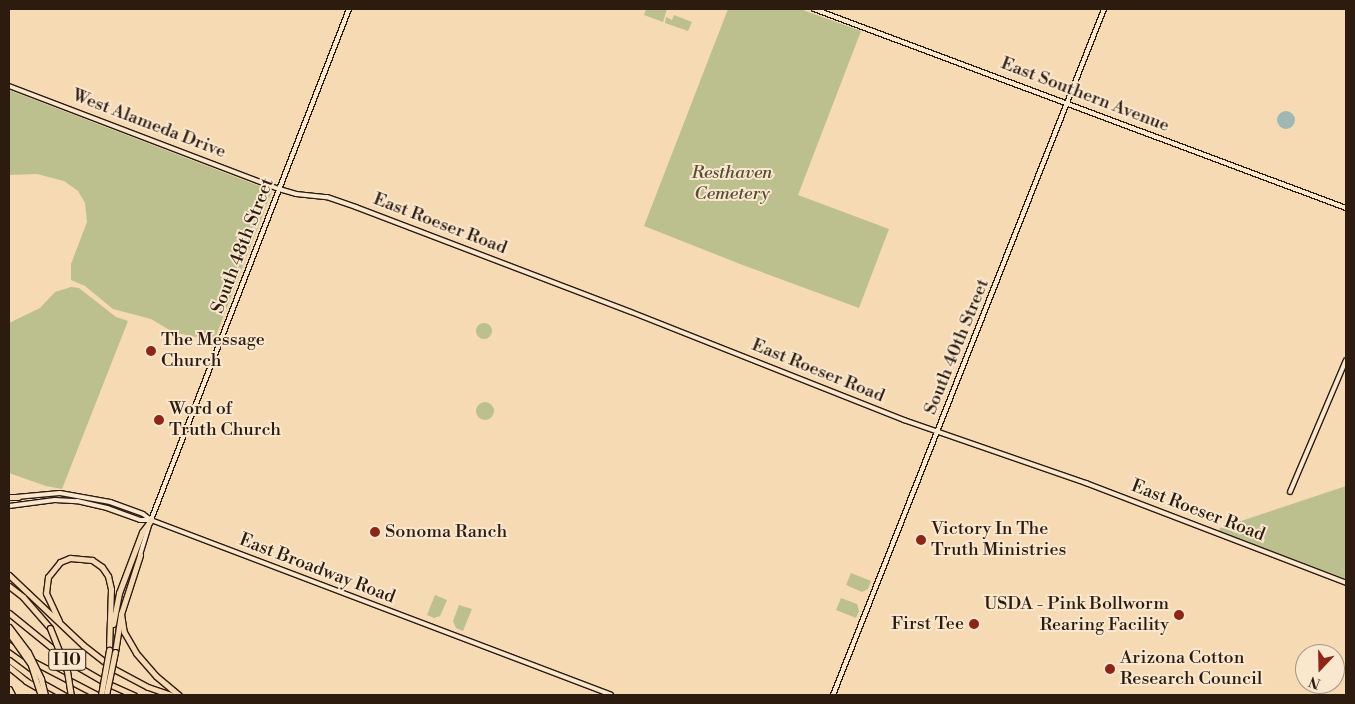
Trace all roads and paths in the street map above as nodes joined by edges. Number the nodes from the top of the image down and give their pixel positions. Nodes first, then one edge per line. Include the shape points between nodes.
1 (349, 9) edge
2 (814, 9) edge
3 (1104, 9) edge
4 (9, 86) edge
5 (1068, 104) junction
6 (279, 189) junction
7 (1346, 208) edge
8 (1346, 360) edge
9 (938, 431) junction
10 (1290, 492) dead end
11 (18, 496) joint
12 (9, 498) edge
13 (9, 506) edge
14 (151, 520) junction
15 (140, 555) joint
16 (9, 575) edge
17 (1346, 583) edge
18 (9, 586) edge
19 (9, 613) edge
20 (121, 614) junction
21 (62, 626) junction
22 (9, 627) edge
23 (9, 633) edge
24 (9, 645) edge
25 (109, 650) junction
26 (9, 660) edge
27 (9, 667) edge
28 (9, 689) edge
29 (12, 695) edge
30 (41, 695) edge
31 (45, 695) edge
32 (50, 695) edge
33 (64, 695) edge
34 (71, 695) edge
35 (99, 695) edge
36 (106, 695) edge
37 (134, 695) edge
38 (171, 695) edge
39 (179, 695) edge
40 (611, 695) edge
41 (833, 695) edge

1 - 6 main road, South 48th Street
2 - 5 main road, East Southern Avenue
3 - 5 main road, South 40th Street
4 - 6 main road, West Alameda Drive
5 - 7 main road, East Southern Avenue
5 - 9 main road, South 40th Street
6 - 9 main road, East Roeser Road via 348,204
6 - 14 main road, South 48th Street
8 - 10 main road
9 - 17 main road, East Roeser Road via 1094,486
9 - 41 main road, South 40th Street
11 - 12 highway
11 - 14 main road, East Broadway Road via 54,493 85,496 125,507
13 - 14 main road via 55,500 76,501 140,520
14 - 15 main road, South 48th Street
14 - 25 highway, South 48th Street via 142,532 119,593
14 - 40 main road, East Broadway Road
15 - 20 highway, South 48th Street
16 - 21 highway
18 - 34 highway, bridge via 50,628 67,671
19 - 37 highway, I 10 via 68,661
20 - 36 highway, South 48th Street, bridge
20 - 39 highway via 124,632 141,660
21 - 25 highway via 46,594 48,577 60,562 70,558 92,560 108,576 111,589
21 - 38 highway via 114,669
22 - 31 highway, bridge via 28,652
23 - 30 highway, bridge via 31,665
24 - 35 highway, I 10 via 47,670
25 - 35 highway, South 48th Street, bridge
26 - 33 highway via 48,688
27 - 32 highway
28 - 29 highway

